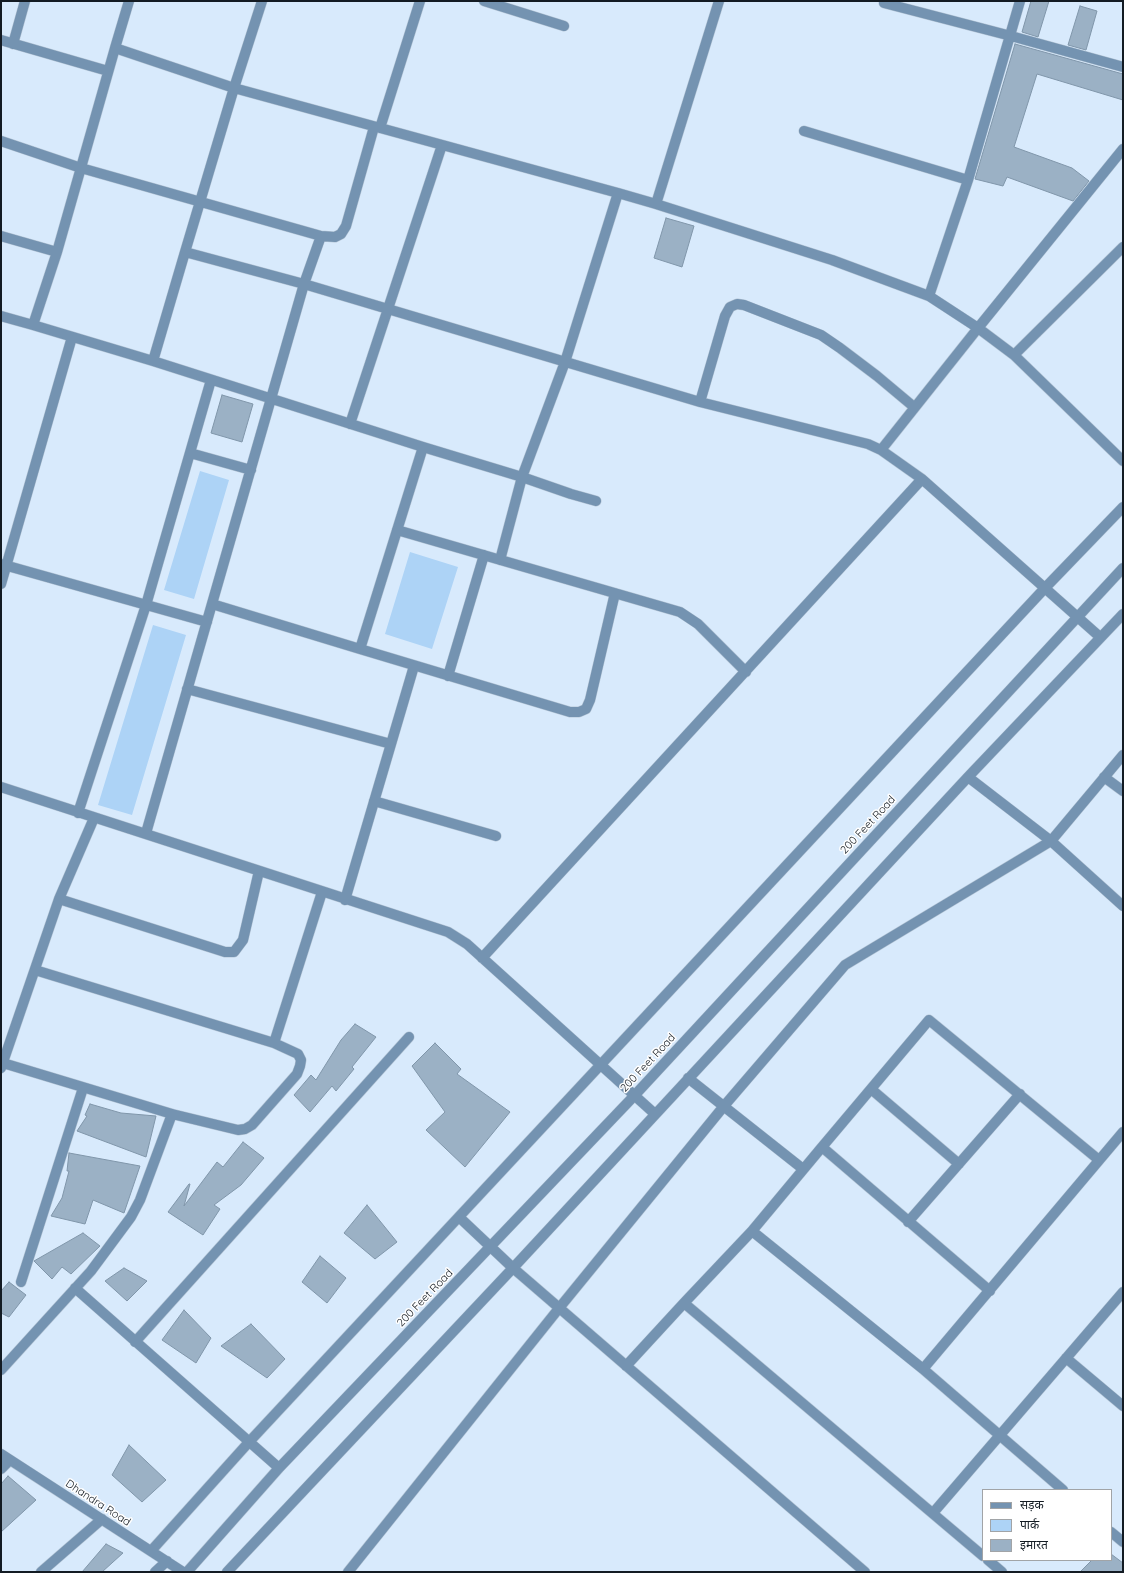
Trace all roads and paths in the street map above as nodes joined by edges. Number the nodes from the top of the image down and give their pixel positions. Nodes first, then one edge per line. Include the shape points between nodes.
1 (25, 1) edge
2 (129, 1) edge
3 (262, 1) edge
4 (420, 1) edge
5 (484, 1) edge
6 (719, 1) edge
7 (1020, 1) edge
8 (884, 3) dead end
9 (564, 26) dead end
10 (1011, 36) junction
11 (1, 40) edge
12 (13, 44) junction
13 (114, 48) junction
14 (1123, 66) edge
15 (108, 71) junction
16 (234, 88) junction
17 (377, 127) junction
18 (804, 131) dead end
19 (1, 142) edge
20 (442, 145) junction
21 (1123, 149) edge
22 (81, 168) junction
23 (968, 180) junction
24 (618, 194) junction
25 (200, 201) junction
26 (656, 204) junction
27 (1, 236) edge
28 (321, 236) junction
29 (1123, 247) edge
30 (57, 252) junction
31 (185, 252) junction
32 (304, 284) junction
33 (929, 296) junction
34 (388, 309) junction
35 (1, 316) edge
36 (33, 325) junction
37 (978, 328) junction
38 (72, 337) junction
39 (1014, 355) junction
40 (153, 361) junction
41 (565, 362) junction
42 (212, 380) junction
43 (271, 399) junction
44 (700, 402) junction
45 (914, 407) junction
46 (350, 424) junction
47 (423, 447) junction
48 (881, 450) junction
49 (190, 453) junction
50 (1123, 461) edge
51 (251, 470) junction
52 (522, 477) junction
53 (922, 479) junction
54 (596, 501) dead end
55 (1123, 507) edge
56 (397, 530) junction
57 (484, 555) junction
58 (500, 560) junction
59 (4, 565) edge
60 (1123, 568) edge
61 (1, 584) edge
62 (1046, 588) junction
63 (615, 593) junction
64 (212, 604) junction
65 (146, 605) junction
66 (1123, 614) edge
67 (1078, 616) junction
68 (207, 622) junction
69 (1100, 637) junction
70 (360, 649) junction
71 (414, 666) junction
72 (746, 672) junction
73 (448, 676) junction
74 (187, 689) junction
75 (391, 744) junction
76 (1123, 755) edge
77 (968, 777) junction
78 (1104, 777) junction
79 (1, 787) edge
80 (1123, 792) edge
81 (374, 801) junction
82 (78, 813) junction
83 (94, 818) junction
84 (146, 834) junction
85 (496, 836) dead end
86 (1051, 841) junction
87 (259, 871) junction
88 (322, 892) junction
89 (59, 900) junction
90 (345, 900) junction
91 (1121, 901) edge
92 (482, 958) junction
93 (35, 970) junction
94 (409, 1037) dead end
95 (274, 1043) junction
96 (2, 1066) edge
97 (600, 1066) junction
98 (688, 1078) junction
99 (83, 1088) junction
100 (871, 1089) junction
101 (1020, 1094) junction
102 (634, 1096) junction
103 (724, 1106) junction
104 (172, 1114) junction
105 (655, 1114) junction
106 (1123, 1132) edge
107 (822, 1146) junction
108 (1099, 1160) junction
109 (959, 1164) junction
110 (803, 1168) junction
111 (459, 1217) junction
112 (908, 1222) junction
113 (752, 1231) junction
114 (490, 1247) junction
115 (513, 1268) junction
116 (21, 1282) dead end
117 (75, 1288) junction
118 (990, 1291) junction
119 (1123, 1292) edge
120 (684, 1303) junction
121 (560, 1307) junction
122 (135, 1342) junction
123 (1066, 1358) junction
124 (626, 1366) junction
125 (923, 1369) junction
126 (1, 1370) edge
127 (1123, 1406) edge
128 (999, 1435) junction
129 (249, 1442) junction
130 (1, 1454) edge
131 (10, 1460) junction
132 (279, 1468) junction
133 (1, 1469) edge
134 (1062, 1489) edge
135 (933, 1513) junction
136 (102, 1520) junction
137 (1112, 1533) edge
138 (1123, 1542) edge
139 (151, 1550) junction
140 (982, 1555) edge
141 (167, 1561) junction
142 (989, 1561) edge
143 (41, 1572) edge
144 (155, 1572) edge
145 (182, 1572) edge
146 (187, 1572) edge
147 (228, 1572) edge
148 (348, 1572) edge
149 (865, 1572) edge
150 (1002, 1572) edge

1 - 12 street
2 - 13 street
3 - 16 street
4 - 17 street
5 - 9 street
6 - 26 street
7 - 10 street
8 - 10 street
10 - 14 street
10 - 23 street
11 - 12 street
12 - 15 street
13 - 15 street
13 - 16 street
15 - 22 street
16 - 17 street
16 - 25 street
17 - 20 street
17 - 28 street via 346,226 341,234 335,237
18 - 23 street
19 - 22 street
20 - 24 street
20 - 34 street
21 - 37 street
22 - 25 street
22 - 30 street
23 - 33 street
24 - 26 street
24 - 41 street
25 - 28 street
25 - 31 street
26 - 33 street via 832,260
27 - 30 street
28 - 32 street
29 - 39 street
30 - 36 street
31 - 32 street
31 - 40 street
32 - 34 street
32 - 43 street
33 - 37 street
34 - 41 street
34 - 46 street
35 - 36 street
36 - 38 street
37 - 39 street
37 - 45 street
38 - 40 street
38 - 59 street
39 - 50 street
40 - 42 street
41 - 44 street
41 - 52 street
42 - 43 street
42 - 49 street
43 - 46 street
43 - 51 street
44 - 45 street via 725,316 730,307 737,304 820,335
44 - 48 street via 868,444
45 - 48 street
46 - 47 street
47 - 52 street
47 - 56 street
48 - 53 street
49 - 51 street
49 - 65 street
51 - 64 street
52 - 54 street
52 - 58 street
53 - 62 street
53 - 72 street
55 - 62 street
56 - 57 street
56 - 70 street
57 - 58 street
57 - 73 street
58 - 63 street
59 - 61 street
59 - 65 street
60 - 67 street, 200 Feet Road
62 - 67 street
62 - 97 street
63 - 72 street via 689,617
63 - 73 street via 586,709 570,712
64 - 68 street
64 - 70 street
65 - 68 street
65 - 82 street
66 - 69 street
67 - 69 street
67 - 102 street, 200 Feet Road
68 - 74 street
69 - 77 street
70 - 71 street
71 - 73 street
71 - 75 street
72 - 92 street
74 - 75 street
74 - 84 street
75 - 81 street
76 - 78 street
77 - 86 street
77 - 98 street
78 - 80 street
78 - 86 street
79 - 82 street
81 - 85 street
81 - 90 street
82 - 83 street
83 - 84 street
83 - 89 street
84 - 87 street
86 - 91 street
86 - 103 street via 845,965
87 - 88 street
87 - 89 street via 243,940 234,952 225,952
88 - 90 street
88 - 95 street
89 - 93 street
90 - 92 street via 448,932
92 - 97 street
93 - 95 street
93 - 96 street
94 - 122 street
95 - 104 street via 298,1054 300,1066 297,1074 252,1125 238,1130
96 - 99 street
97 - 102 street
97 - 111 street
98 - 103 street
98 - 105 street
99 - 104 street
99 - 116 street
100 - 101 street via 929,1020
100 - 107 street
100 - 109 street
101 - 108 street
101 - 109 street
102 - 105 street
102 - 114 street, 200 Feet Road
103 - 110 street
103 - 121 street
104 - 117 street via 140,1200 131,1217
105 - 115 street
106 - 108 street
107 - 110 street
107 - 112 street
108 - 118 street
109 - 112 street
110 - 113 street
111 - 114 street
111 - 129 street
112 - 118 street
113 - 120 street
113 - 125 street
114 - 115 street
114 - 132 street, 200 Feet Road
115 - 121 street
115 - 147 street
117 - 122 street
117 - 126 street
118 - 125 street
119 - 123 street
120 - 124 street
120 - 135 street
121 - 124 street
121 - 148 street
122 - 129 street
123 - 127 street
123 - 128 street
124 - 149 street
125 - 128 street
128 - 134 street
128 - 135 street
129 - 132 street
129 - 139 street
130 - 131 street, Dhandra Road
131 - 133 street
131 - 136 street, Dhandra Road
132 - 146 street, 200 Feet Road
135 - 140 street
136 - 139 street, Dhandra Road
136 - 143 street
137 - 138 street
139 - 141 street, Dhandra Road
141 - 144 street
141 - 145 street, Dhandra Road
142 - 150 street

